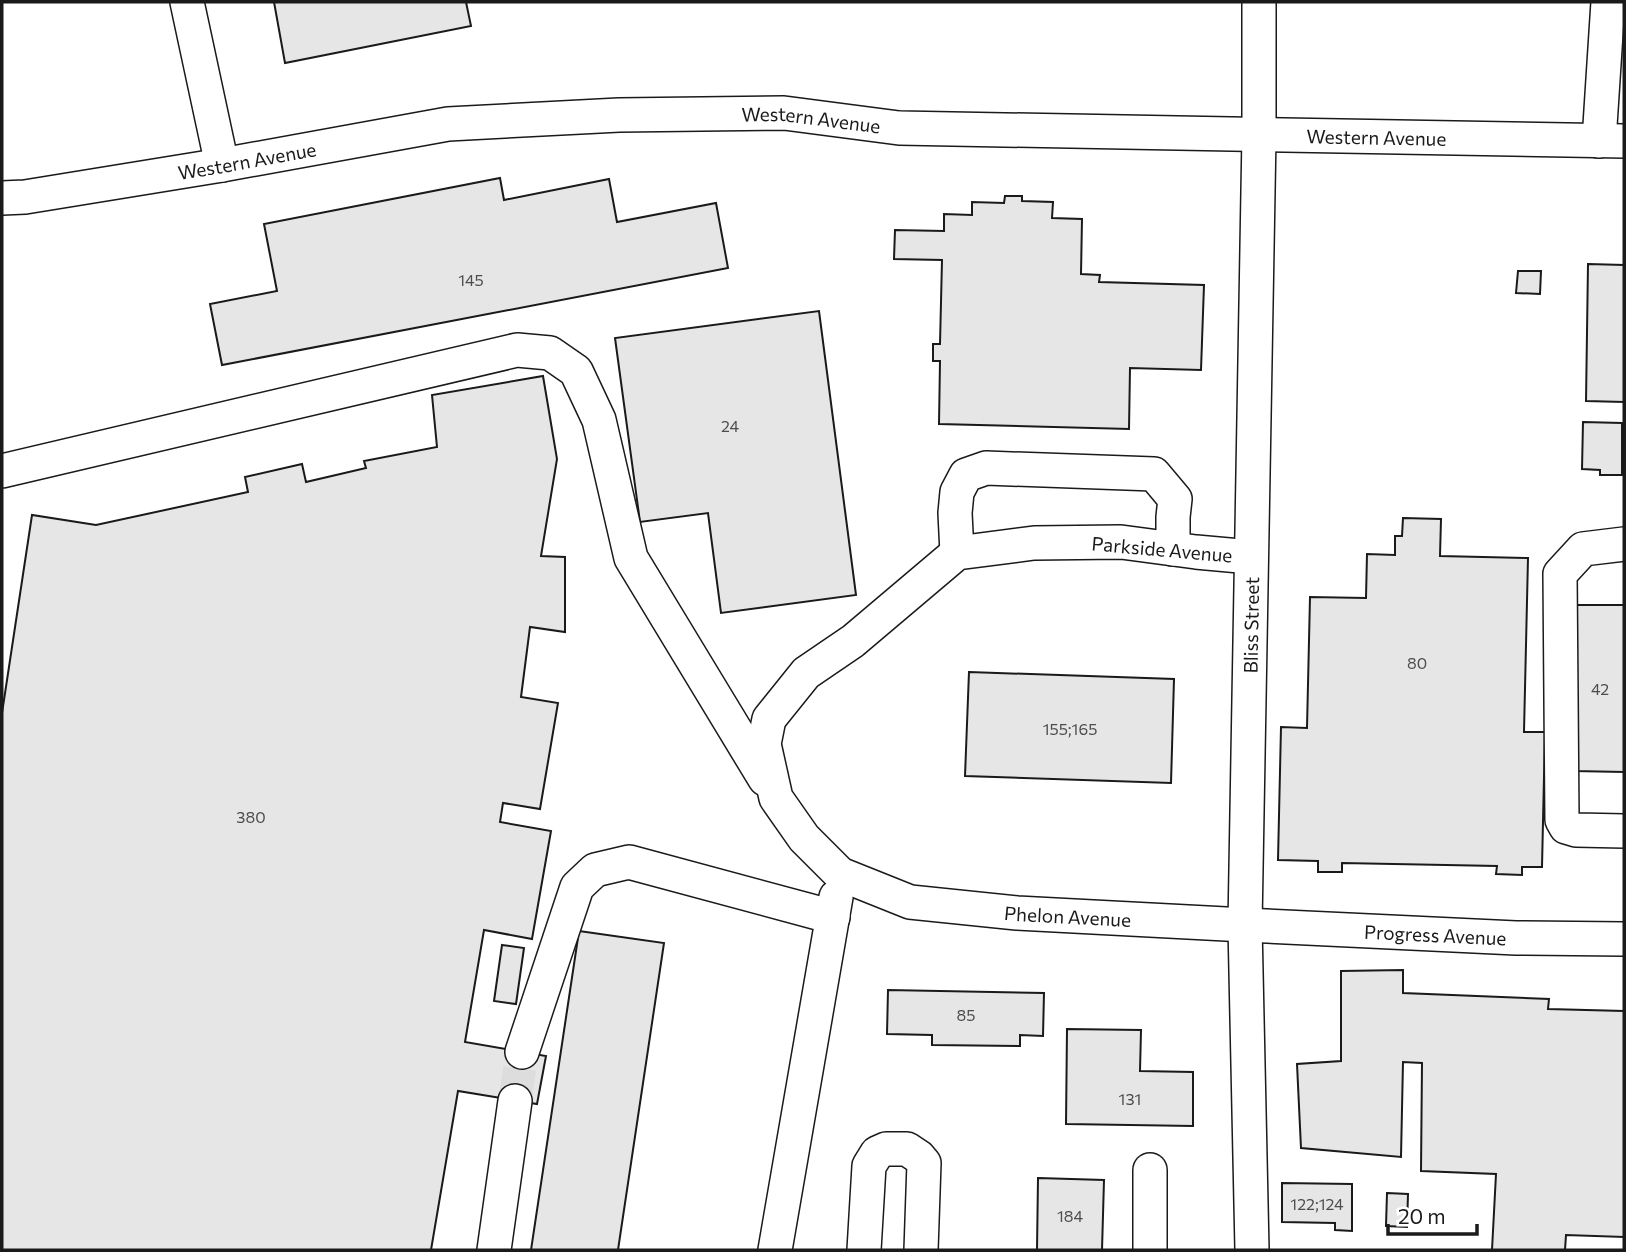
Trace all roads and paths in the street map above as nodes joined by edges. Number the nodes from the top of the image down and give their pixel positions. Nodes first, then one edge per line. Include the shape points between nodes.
1 (187, 2) edge
2 (1259, 2) edge
3 (1608, 2) edge
4 (1259, 135) junction
5 (1611, 141) edge
6 (222, 165) junction
7 (2, 198) edge
8 (2, 471) edge
9 (1624, 544) edge
10 (1174, 549) junction
11 (957, 553) junction
12 (1251, 557) junction
13 (776, 798) junction
14 (1624, 831) edge
15 (840, 874) junction
16 (833, 917) junction
17 (1245, 926) junction
18 (1624, 939) edge
19 (522, 1052) tunnel mouth
20 (514, 1101) tunnel mouth
21 (1150, 1170) dead end
22 (494, 1250) edge
23 (775, 1250) edge
24 (864, 1250) edge
25 (920, 1250) edge
26 (1150, 1250) edge
27 (1252, 1250) edge

1 - 6 street
2 - 4 street, Bliss Street
3 - 5 street
4 - 5 street, Western Avenue
4 - 6 street, Western Avenue via 899,128 784,113 619,115 448,124
4 - 12 street, Bliss Street
6 - 7 street, Western Avenue
8 - 13 street via 517,350 550,353 576,371 599,420 631,558
9 - 14 street via 1584,549 1560,574 1562,820 1576,830
10 - 11 street, Parkside Avenue via 1121,542 1034,543
10 - 11 street via 1175,499 1154,474 986,468 966,475 957,492
10 - 12 street, Parkside Avenue
11 - 13 street via 853,641 806,673 769,719 764,744
12 - 17 street, Bliss Street
13 - 15 street via 804,838
15 - 16 street
15 - 17 street, Phelon Avenue via 909,902
16 - 19 street via 629,862 595,870 577,887
16 - 23 street
17 - 18 street, Progress Avenue
17 - 27 street, Bliss Street
20 - 22 street
21 - 26 street
24 - 25 street via 869,1166 877,1153 886,1149 908,1149 924,1163

